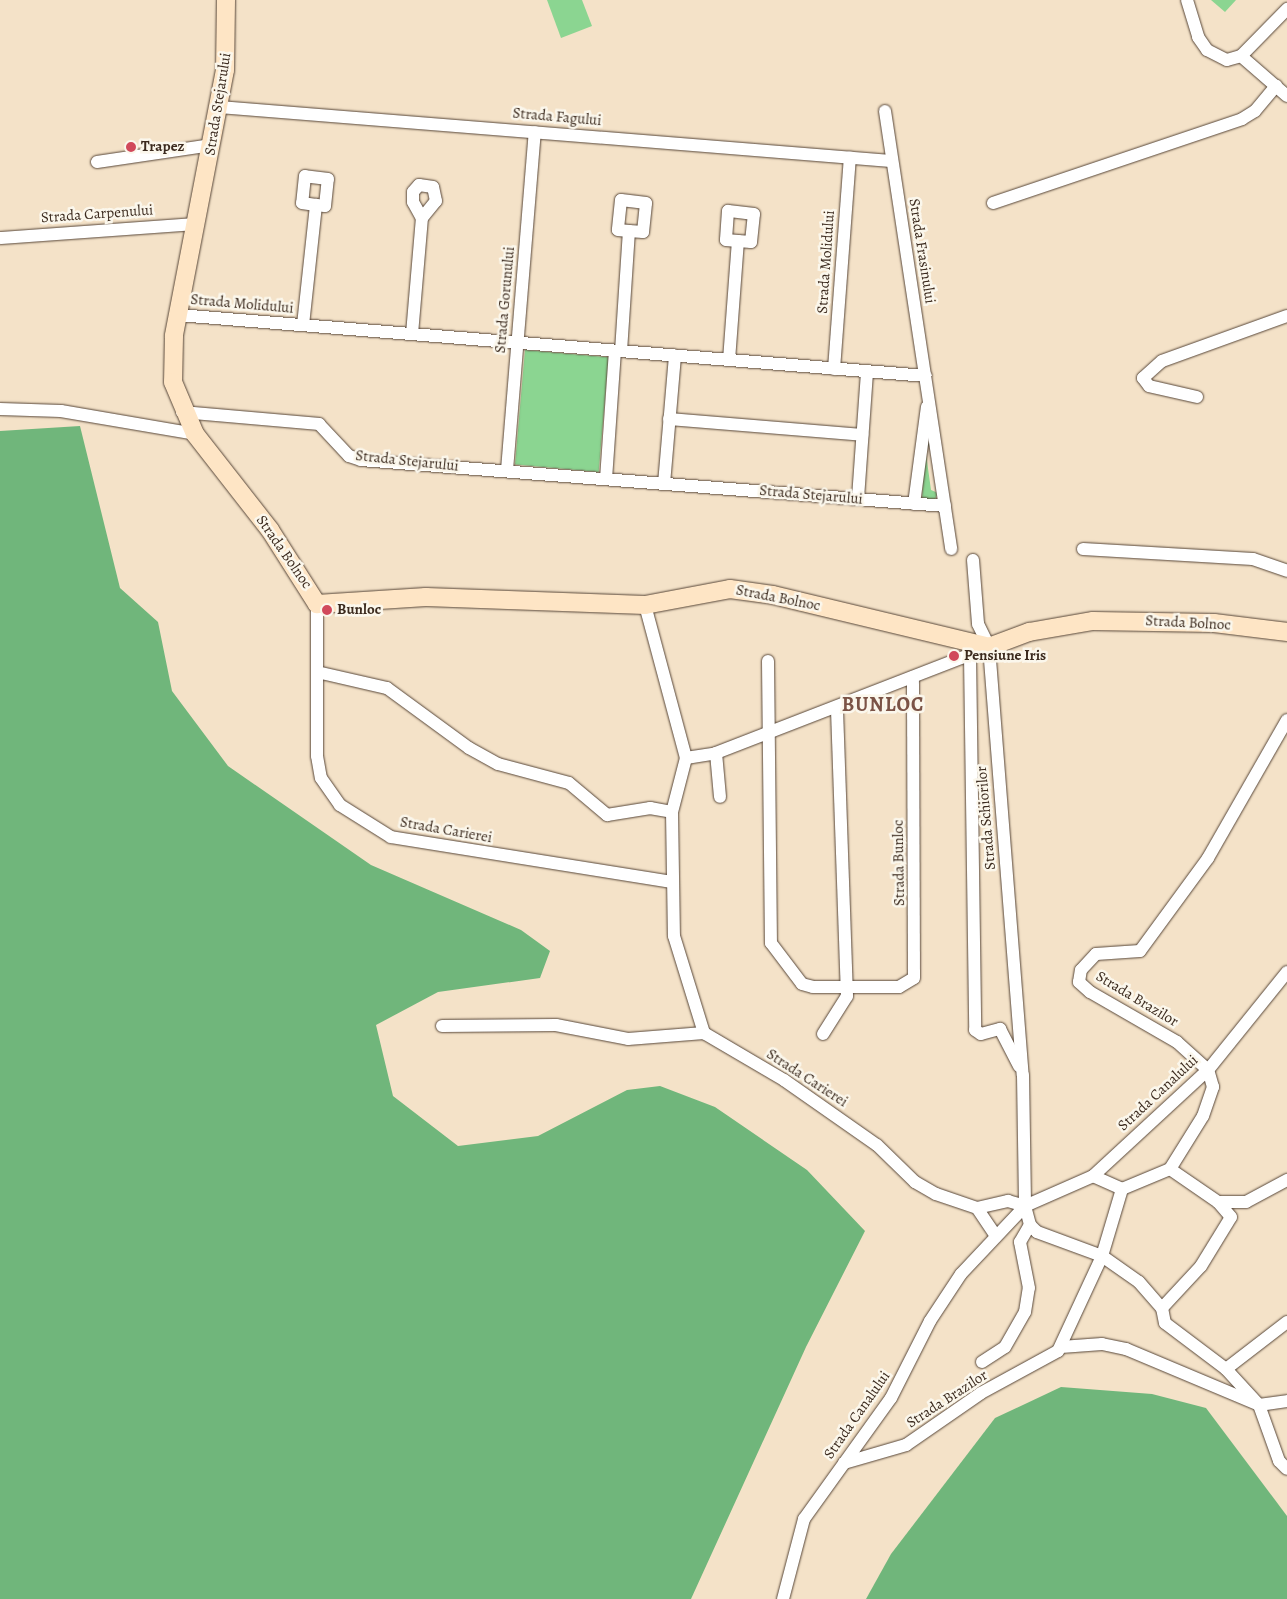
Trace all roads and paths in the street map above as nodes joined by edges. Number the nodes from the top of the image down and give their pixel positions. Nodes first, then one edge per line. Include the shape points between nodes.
1 (226, 0) edge
2 (1187, 0) edge
3 (1287, 9) edge
4 (1241, 56) junction
5 (1276, 86) junction
6 (1287, 96) edge
7 (219, 107) junction
8 (886, 111) dead end
9 (535, 132) junction
10 (212, 145) junction
11 (850, 158) junction
12 (97, 162) dead end
13 (891, 162) junction
14 (993, 203) dead end
15 (316, 205) dead end
16 (422, 218) dead end
17 (197, 224) junction
18 (629, 231) dead end
19 (0, 238) edge
20 (738, 241) dead end
21 (178, 315) junction
22 (1287, 316) edge
23 (303, 325) junction
24 (412, 334) junction
25 (518, 342) junction
26 (618, 351) junction
27 (675, 355) junction
28 (729, 360) junction
29 (834, 369) junction
30 (867, 371) junction
31 (926, 376) junction
32 (929, 396) junction
33 (1198, 396) dead end
34 (0, 409) edge
35 (182, 412) junction
36 (669, 419) junction
37 (195, 434) junction
38 (862, 435) junction
39 (507, 470) junction
40 (606, 479) junction
41 (664, 484) junction
42 (858, 498) junction
43 (914, 504) junction
44 (945, 506) junction
45 (951, 549) dead end
46 (1083, 549) dead end
47 (973, 560) dead end
48 (1287, 571) edge
49 (317, 604) junction
50 (645, 605) junction
51 (1287, 632) edge
52 (989, 648) junction
53 (970, 655) junction
54 (768, 661) dead end
55 (317, 672) junction
56 (913, 677) junction
57 (837, 709) junction
58 (1287, 720) edge
59 (770, 733) junction
60 (716, 753) junction
61 (686, 758) junction
62 (720, 798) dead end
63 (672, 812) junction
64 (672, 882) junction
65 (1287, 972) edge
66 (847, 988) junction
67 (442, 1026) dead end
68 (704, 1033) junction
69 (823, 1034) dead end
70 (1208, 1070) junction
71 (1023, 1075) junction
72 (1170, 1169) junction
73 (1093, 1176) junction
74 (1287, 1180) edge
75 (1122, 1189) junction
76 (1218, 1202) junction
77 (1025, 1206) junction
78 (977, 1208) junction
79 (1030, 1224) junction
80 (996, 1236) junction
81 (1102, 1256) junction
82 (1162, 1308) junction
83 (1287, 1322) edge
84 (1061, 1347) junction
85 (982, 1362) dead end
86 (1226, 1369) junction
87 (1287, 1401) edge
88 (1259, 1405) junction
89 (844, 1463) junction
90 (1287, 1469) edge
91 (784, 1599) edge

1 - 7 street, Strada Stejarului via 225,70
2 - 4 street via 1207,50 1227,60
3 - 4 street
4 - 5 street
5 - 6 street
5 - 14 street via 1255,111 1242,119
7 - 9 street, Strada Fagului
7 - 10 street, Strada Stejarului
8 - 13 street, Strada Frasinului
9 - 11 street, Strada Fagului
9 - 25 street, Strada Gorunului
10 - 12 street
10 - 17 street, Strada Stejarului
11 - 13 street, Strada Fagului
11 - 29 street, Strada Molidului
13 - 31 street, Strada Frasinului
15 - 23 street, Strada Molidului
16 - 24 street
17 - 19 street, Strada Carpenului
17 - 21 street, Strada Stejarului
18 - 26 street
20 - 28 street
21 - 23 street, Strada Molidului
21 - 35 street, Strada Stejarului via 172,370
22 - 33 street via 1162,361 1143,378 1149,386
23 - 24 street, Strada Molidului
24 - 25 street, Strada Molidului
25 - 26 street, Strada Molidului
25 - 39 street, Strada Gorunului
26 - 27 street, Strada Molidului
26 - 40 street
27 - 28 street, Strada Molidului
27 - 36 street
28 - 29 street, Strada Molidului
29 - 30 street, Strada Molidului
30 - 31 street, Strada Molidului
30 - 38 street
31 - 32 street, Strada Frasinului
32 - 43 street, Strada Frasinului
32 - 44 street, Strada Frasinului
34 - 37 street via 61,410
35 - 37 street, Strada Bolnoc
35 - 39 street, Strada Stejarului via 319,424 354,459
36 - 38 street
36 - 41 street
37 - 49 street, Strada Bolnoc via 270,530
38 - 42 street
39 - 40 street, Strada Stejarului
40 - 41 street, Strada Stejarului
41 - 42 street, Strada Stejarului
42 - 43 street, Strada Stejarului
43 - 44 street, Strada Stejarului
44 - 45 street, Strada Frasinului
46 - 48 street via 1253,560
47 - 52 street, Strada Schiorilor via 978,624
49 - 50 street, Strada Bolnoc via 426,597
49 - 55 street, Strada Carierei
50 - 52 street, Strada Bolnoc via 730,589 773,595
50 - 61 street
51 - 52 street, Strada Bolnoc via 1214,623 1093,622 1029,632
52 - 53 street
52 - 71 street, Strada Schiorilor
53 - 56 street
53 - 71 street, Strada Schiorilor via 975,1030 981,1034 1000,1029
54 - 59 street, Strada Bunloc
55 - 63 street via 387,688 469,748 498,764 569,783 607,815 650,808
55 - 64 street, Strada Carierei via 320,778 340,805 372,827 399,839
56 - 57 street
56 - 66 street, Strada Bunloc via 915,974 899,987
57 - 59 street
57 - 66 street
58 - 70 street, Strada Brazilor via 1208,858 1140,952 1096,954 1081,970 1079,982 1090,992 1177,1042
59 - 60 street
59 - 66 street, Strada Bunloc via 772,943 802,984
60 - 61 street
60 - 62 street
61 - 63 street
63 - 64 street
64 - 68 street via 674,936
65 - 70 street, Strada Canalului
66 - 69 street via 844,1008
67 - 68 street via 556,1025 628,1039
68 - 78 street, Strada Carierei via 784,1080 869,1140 915,1182
70 - 72 street via 1213,1087 1203,1116
70 - 73 street, Strada Canalului
71 - 77 street, Strada Schiorilor
72 - 75 street
72 - 76 street
73 - 75 street
73 - 77 street, Strada Canalului
74 - 76 street via 1246,1202
75 - 81 street
76 - 82 street via 1230,1212 1229,1223 1201,1266
77 - 78 street via 1008,1201
77 - 79 street, Strada Schiorilor
77 - 80 street, Strada Canalului
78 - 80 street
79 - 81 street via 1036,1232
79 - 85 street via 1020,1242 1029,1288 1021,1324 1005,1347
80 - 89 street, Strada Canalului via 948,1291 891,1398
81 - 82 street via 1139,1282
81 - 84 street via 1069,1320
82 - 86 street via 1165,1324
83 - 86 street
84 - 88 street, Strada Brazilor via 1102,1344 1126,1349
84 - 89 street, Strada Brazilor via 981,1393 906,1446
86 - 88 street
87 - 88 street
88 - 90 street via 1279,1461
89 - 91 street, Strada Canalului via 804,1519

